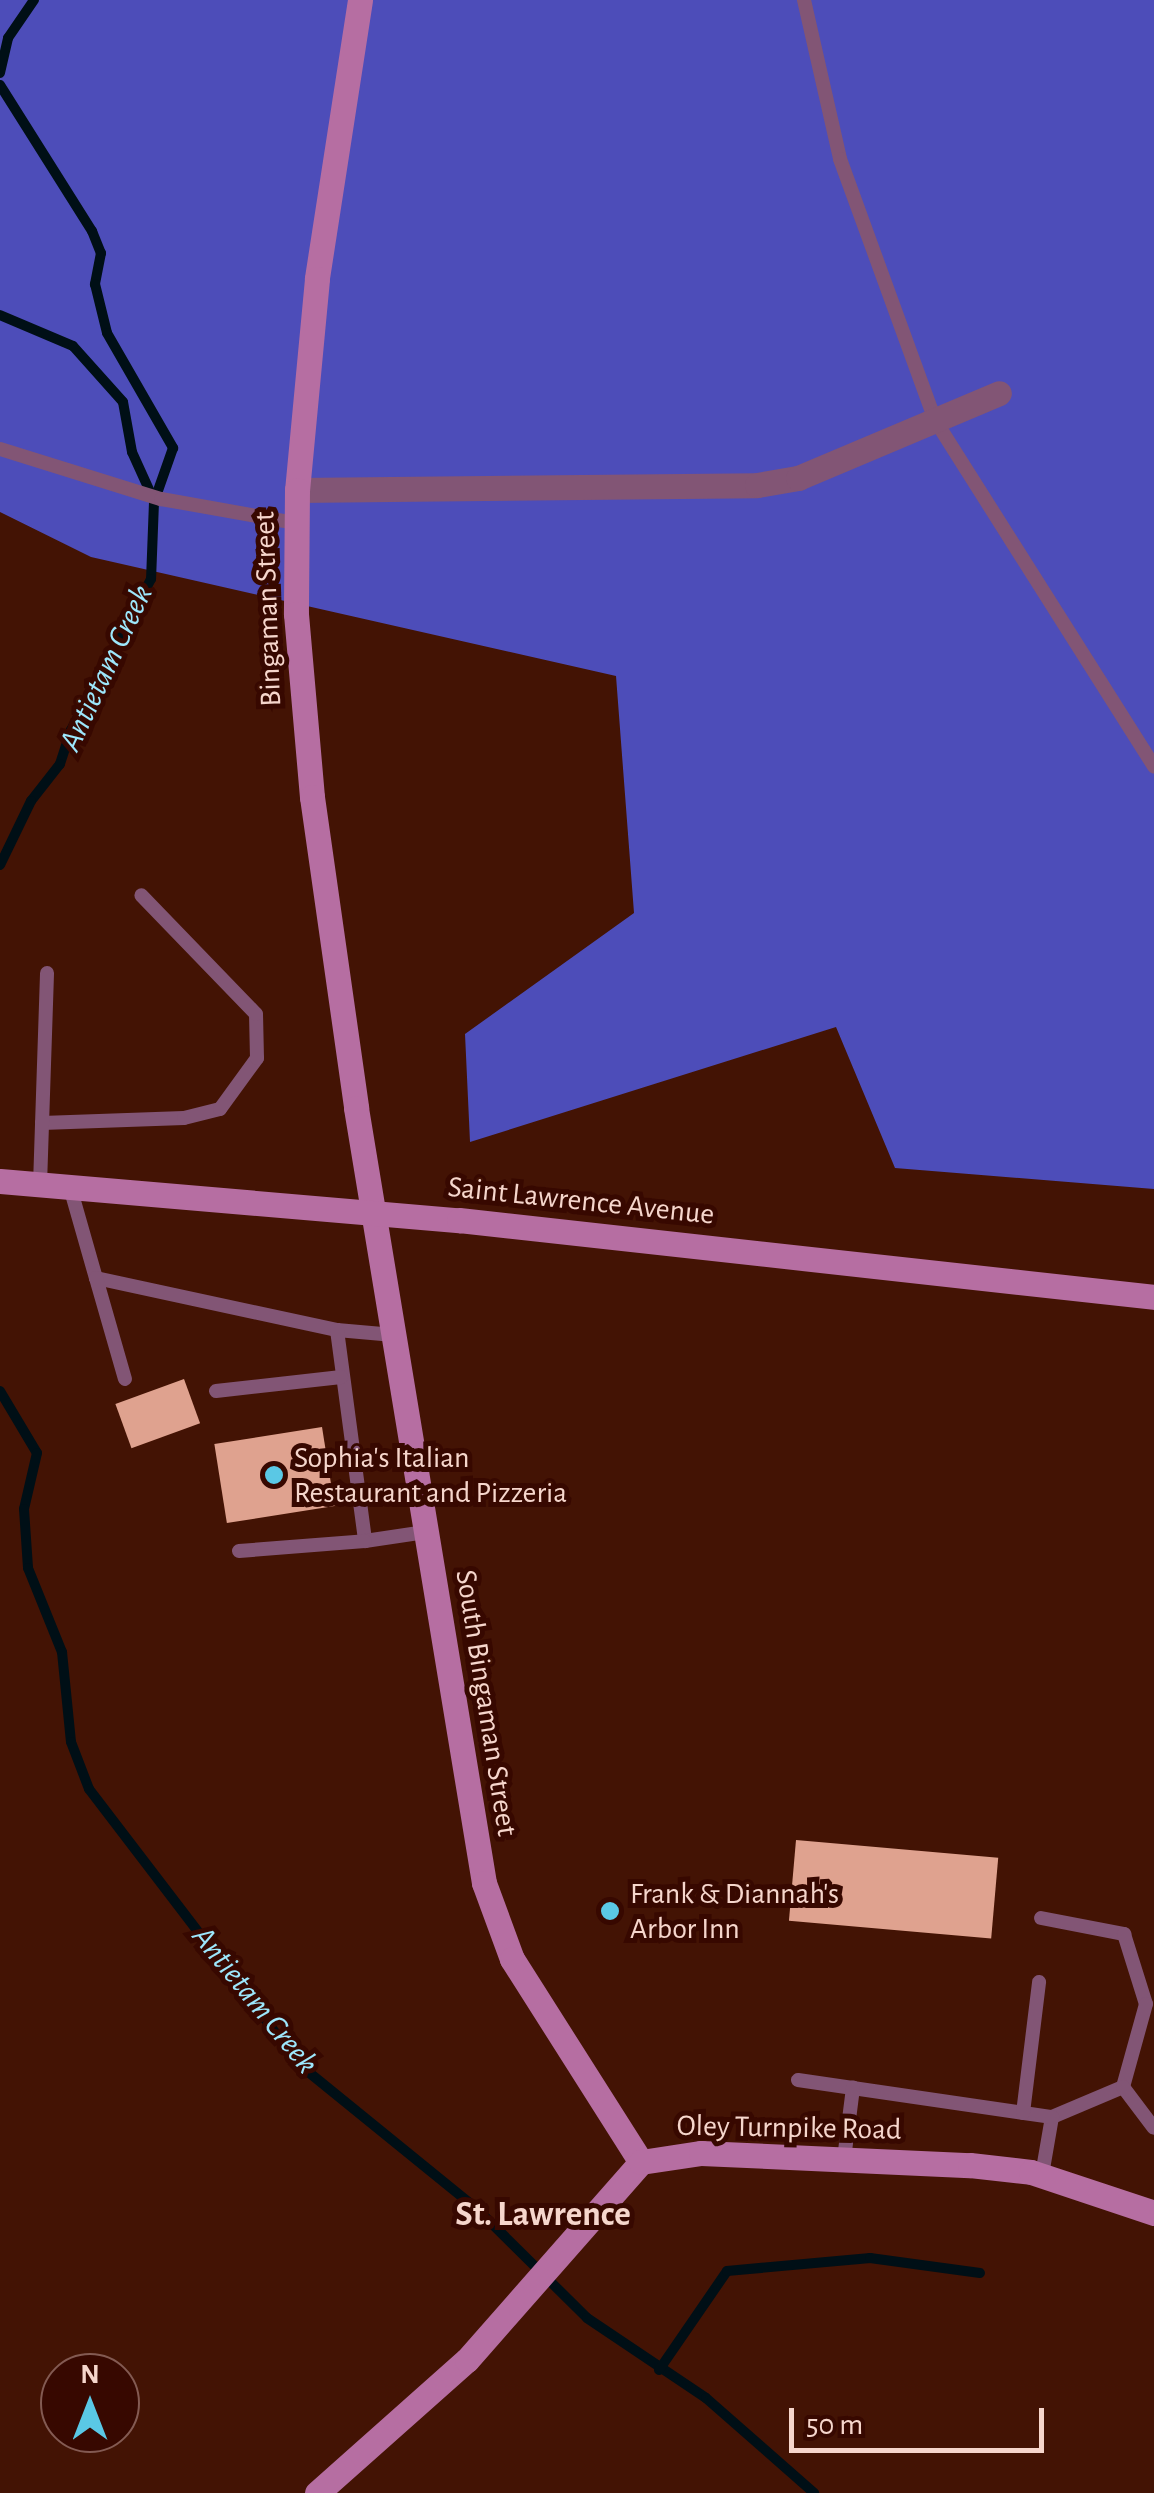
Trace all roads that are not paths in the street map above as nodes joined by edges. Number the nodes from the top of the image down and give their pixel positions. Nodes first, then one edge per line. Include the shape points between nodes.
1 (360, 0) edge
2 (804, 0) edge
3 (999, 394) dead end
4 (936, 420) junction
5 (0, 449) edge
6 (297, 490) junction
7 (296, 522) junction
8 (1154, 767) edge
9 (142, 894) dead end
10 (46, 973) dead end
11 (42, 1123) junction
12 (0, 1182) edge
13 (40, 1184) junction
14 (70, 1187) junction
15 (376, 1214) junction
16 (96, 1278) junction
17 (1154, 1297) edge
18 (336, 1330) junction
19 (394, 1334) junction
20 (341, 1376) junction
21 (126, 1379) dead end
22 (216, 1391) dead end
23 (425, 1532) junction
24 (365, 1541) junction
25 (238, 1551) dead end
26 (1041, 1918) dead end
27 (1038, 1982) dead end
28 (798, 2080) dead end
29 (1123, 2086) junction
30 (853, 2088) junction
31 (1022, 2113) junction
32 (1052, 2116) junction
33 (1154, 2128) edge
34 (844, 2159) junction
35 (641, 2162) junction
36 (1042, 2176) junction
37 (1154, 2213) edge
38 (316, 2493) edge

1 - 6 street, Bingaman Street via 317,279
2 - 4 lane via 840,159
3 - 4 street
4 - 6 street via 798,478 757,485
4 - 8 lane
5 - 7 lane via 160,499
6 - 7 street, Bingaman Street
7 - 15 street, Bingaman Street via 300,688 312,797
9 - 11 lane via 256,1014 257,1058 220,1109 184,1118
10 - 11 lane
11 - 13 lane
12 - 13 street, Saint Lawrence Avenue
13 - 14 street, Saint Lawrence Avenue
14 - 15 street, Saint Lawrence Avenue
14 - 16 lane
15 - 17 street, Saint Lawrence Avenue
15 - 19 street, South Bingaman Street
16 - 18 lane
16 - 21 lane
18 - 19 lane
18 - 20 lane
19 - 23 street, South Bingaman Street
20 - 22 lane
20 - 24 lane
23 - 24 lane
23 - 35 street, South Bingaman Street via 477,1854 495,1918 546,2019
24 - 25 lane
26 - 29 lane via 1124,1934 1146,2004
27 - 31 lane
28 - 30 lane
29 - 32 lane
29 - 33 lane
30 - 31 lane
30 - 34 lane
31 - 32 lane
32 - 36 lane
34 - 35 street, Oley Turnpike Road via 700,2154
34 - 36 street, Oley Turnpike Road
35 - 38 street, Oley Turnpike Road via 415,2412
36 - 37 street, Oley Turnpike Road

